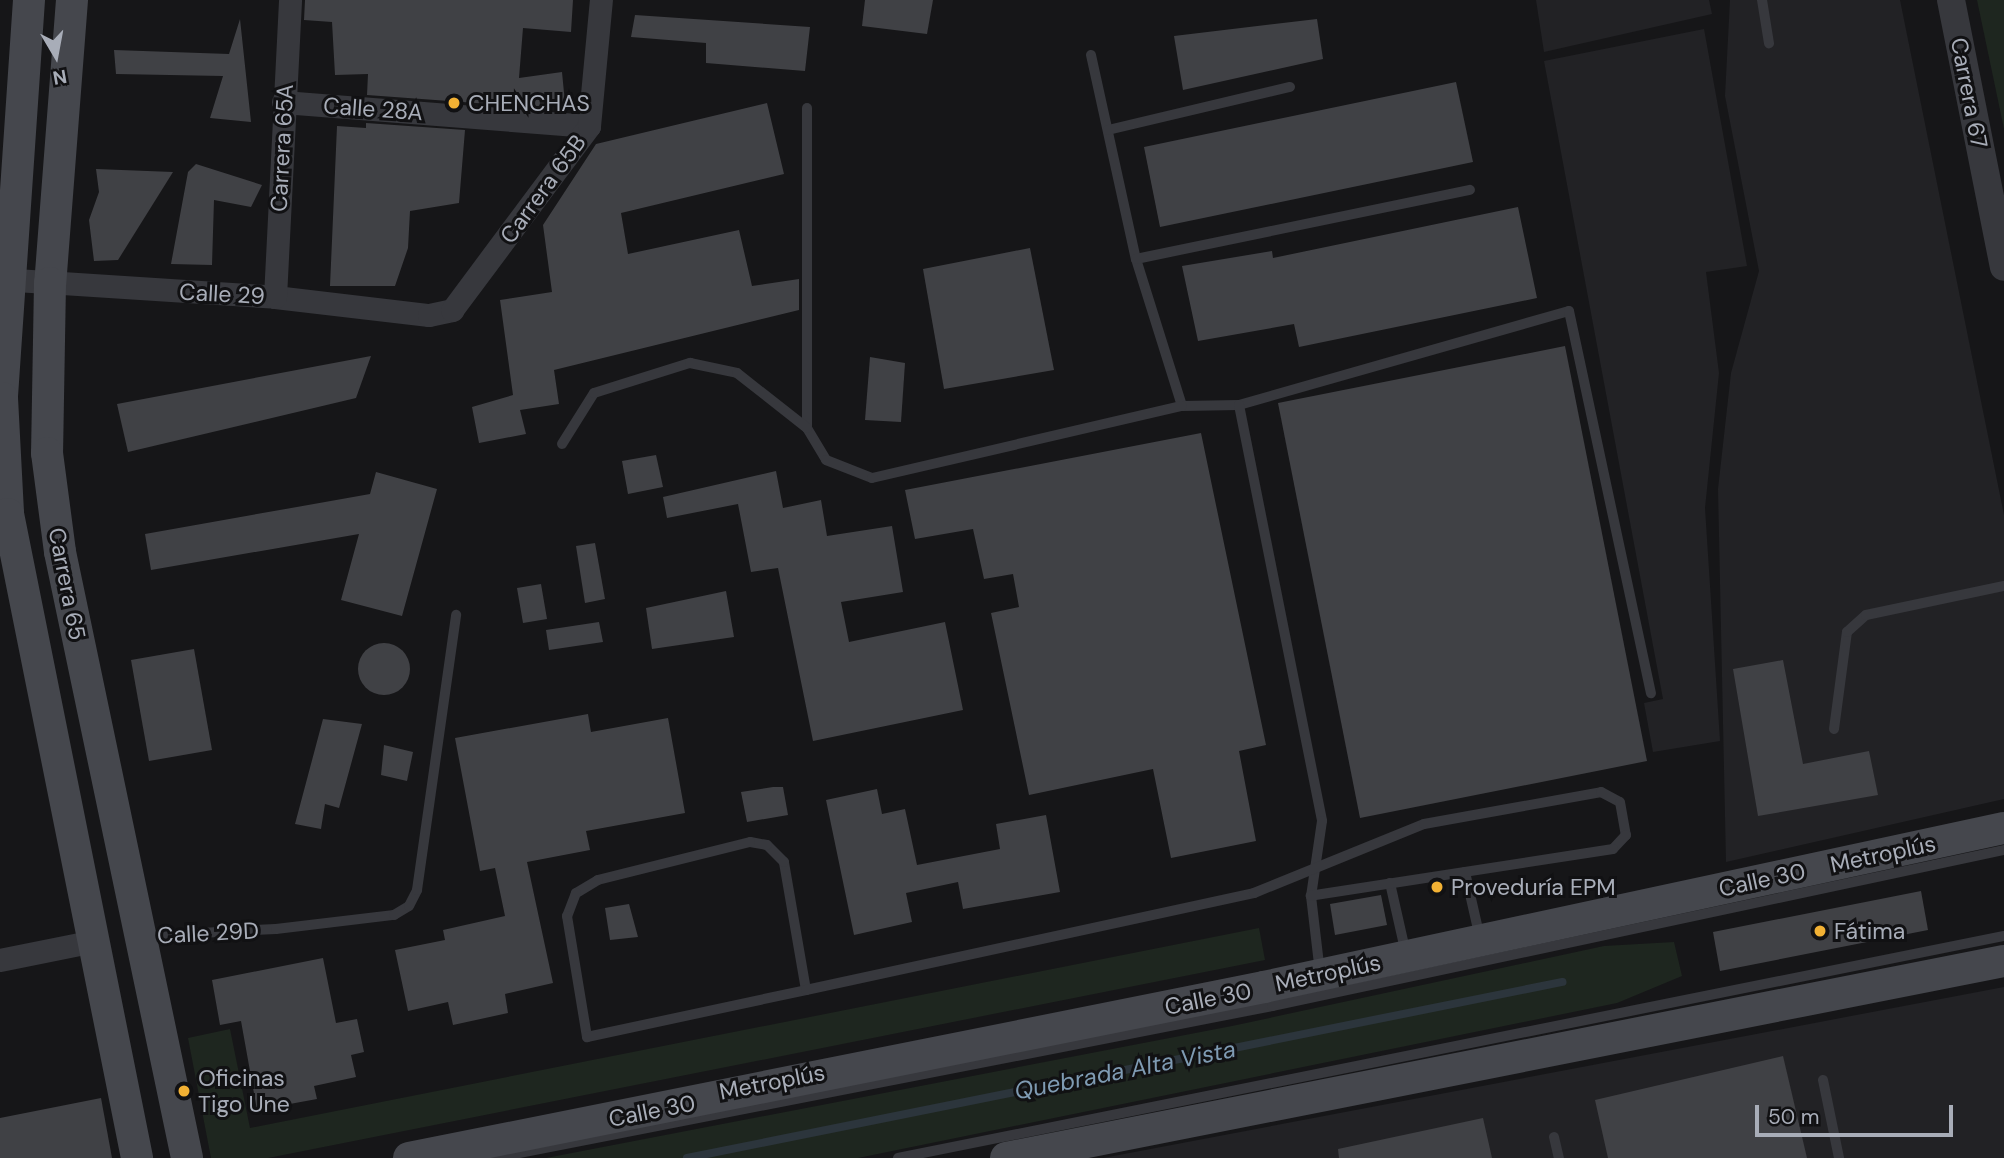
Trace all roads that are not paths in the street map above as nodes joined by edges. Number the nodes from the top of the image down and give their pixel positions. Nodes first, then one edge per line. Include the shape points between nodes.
1 (30, 0) edge
2 (72, 0) edge
3 (290, 0) edge
4 (601, 0) edge
5 (1762, 0) edge
6 (1951, 0) edge
7 (1769, 43) dead end
8 (1091, 55) dead end
9 (1290, 87) dead end
10 (283, 102) junction
11 (807, 108) dead end
12 (589, 126) junction
13 (1108, 130) junction
14 (1470, 190) dead end
15 (1136, 259) junction
16 (2004, 267) edge
17 (5, 280) edge
18 (50, 284) junction
19 (275, 297) junction
20 (442, 313) joint
21 (1239, 405) junction
22 (1182, 406) junction
23 (807, 428) junction
24 (562, 444) dead end
25 (2004, 586) edge
26 (456, 615) dead end
27 (1651, 693) dead end
28 (1834, 729) dead end
29 (2004, 828) edge
30 (2004, 850) edge
31 (1315, 865) junction
32 (1465, 872) junction
33 (1390, 883) junction
34 (1311, 896) junction
35 (2004, 936) edge
36 (141, 937) junction
37 (94, 941) junction
38 (1481, 941) junction
39 (1406, 957) junction
40 (0, 961) edge
41 (2004, 961) edge
42 (1320, 975) junction
43 (806, 990) junction
44 (1823, 1080) dead end
45 (1554, 1137) dead end
46 (137, 1158) edge
47 (187, 1158) edge
48 (409, 1158) edge
49 (494, 1158) edge
50 (898, 1158) edge
51 (1006, 1158) edge
52 (1559, 1158) edge
53 (1839, 1158) edge

1 - 17 main road, Carrera 65
2 - 18 main road, Carrera 65
3 - 10 street, Carrera 65A
4 - 12 street, Carrera 65B
5 - 7 lane
6 - 16 street, Carrera 67
8 - 13 lane
9 - 13 lane
10 - 12 street, Calle 28A
10 - 19 street, Carrera 65A
11 - 23 lane
12 - 20 street, Carrera 65B via 459,304
13 - 15 lane
14 - 15 lane
15 - 22 lane
17 - 18 street, Calle 29
17 - 37 main road, Carrera 65 via 2,398 8,514
18 - 19 street, Calle 29
18 - 36 main road, Carrera 65 via 47,453 53,506
19 - 20 street, Calle 29
21 - 22 lane
21 - 27 lane via 1569,311
21 - 31 lane via 1322,821
22 - 23 lane via 872,478 827,460
23 - 24 lane via 737,373 690,363 594,393
25 - 28 lane via 1866,615 1847,632
26 - 36 lane, Calle 29D via 417,890 409,906 394,915 276,929
29 - 38 main road, Calle 30
30 - 49 lane, Metroplús via 1272,1006
31 - 32 lane via 1424,824 1601,792 1620,802 1626,835 1613,849
31 - 34 lane
31 - 43 lane via 1254,893
32 - 33 lane
32 - 38 lane
33 - 34 lane
33 - 39 lane
34 - 42 lane
35 - 50 lane
36 - 47 main road, Carrera 65
37 - 40 street
37 - 46 main road, Carrera 65
38 - 39 main road, Calle 30
39 - 42 main road, Calle 30
41 - 51 main road
42 - 48 main road, Calle 30
43 - 43 lane via 587,1037 567,916 576,893 598,880 750,842 767,845 784,862
44 - 53 lane
45 - 52 lane

